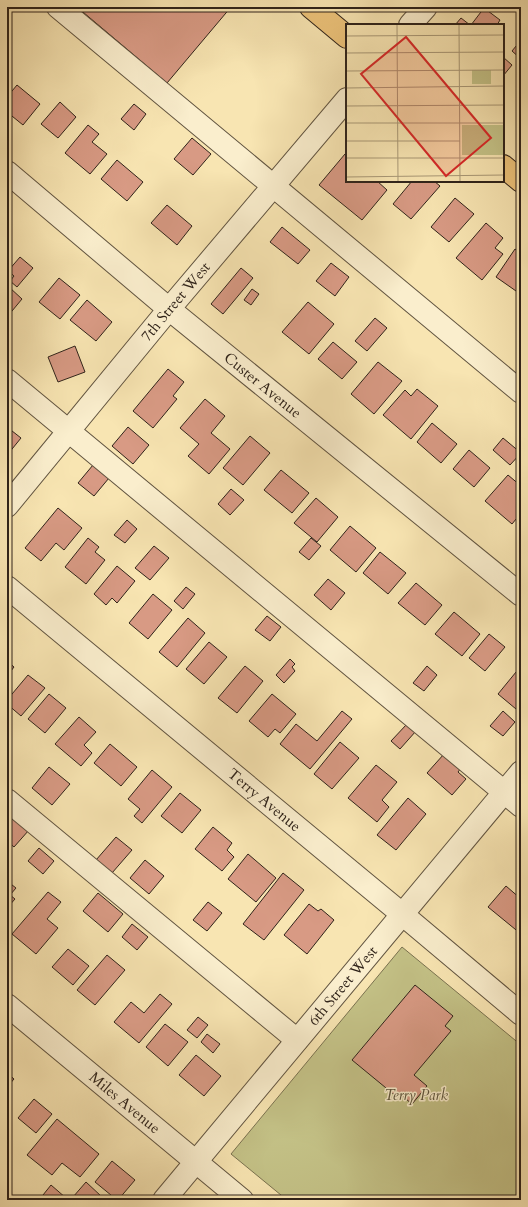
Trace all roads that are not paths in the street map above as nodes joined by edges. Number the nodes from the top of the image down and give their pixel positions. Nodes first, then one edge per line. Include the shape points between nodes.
1 (58, 7) edge
2 (311, 7) edge
3 (426, 7) edge
4 (411, 24) edge
5 (346, 36) edge
6 (346, 100) edge
7 (504, 167) edge
8 (7, 172) edge
9 (521, 181) edge
10 (273, 186) junction
11 (169, 309) junction
12 (7, 380) edge
13 (521, 392) edge
14 (69, 431) junction
15 (7, 506) edge
16 (7, 587) edge
17 (521, 595) edge
18 (521, 772) edge
19 (504, 792) junction
20 (7, 800) edge
21 (521, 806) edge
22 (402, 914) junction
23 (7, 1005) edge
24 (521, 1014) edge
25 (297, 1040) junction
26 (196, 1162) junction
27 (164, 1200) edge
28 (242, 1200) edge

1 - 10 street
2 - 5 main road
3 - 4 street
6 - 10 street, 7th Street West
7 - 9 main road
8 - 11 street, Custer Avenue
10 - 11 street, 7th Street West
10 - 13 street
11 - 14 street, 7th Street West
11 - 17 street, Custer Avenue
12 - 14 street
14 - 15 street, 7th Street West
14 - 19 street
16 - 22 street, Terry Avenue
18 - 19 street, 6th Street West
19 - 21 street
19 - 22 street, 6th Street West
20 - 25 street
22 - 24 street, Terry Avenue
22 - 25 street, 6th Street West
23 - 26 street, Miles Avenue
25 - 26 street, 6th Street West
26 - 27 street, 6th Street West
26 - 28 street, Miles Avenue

